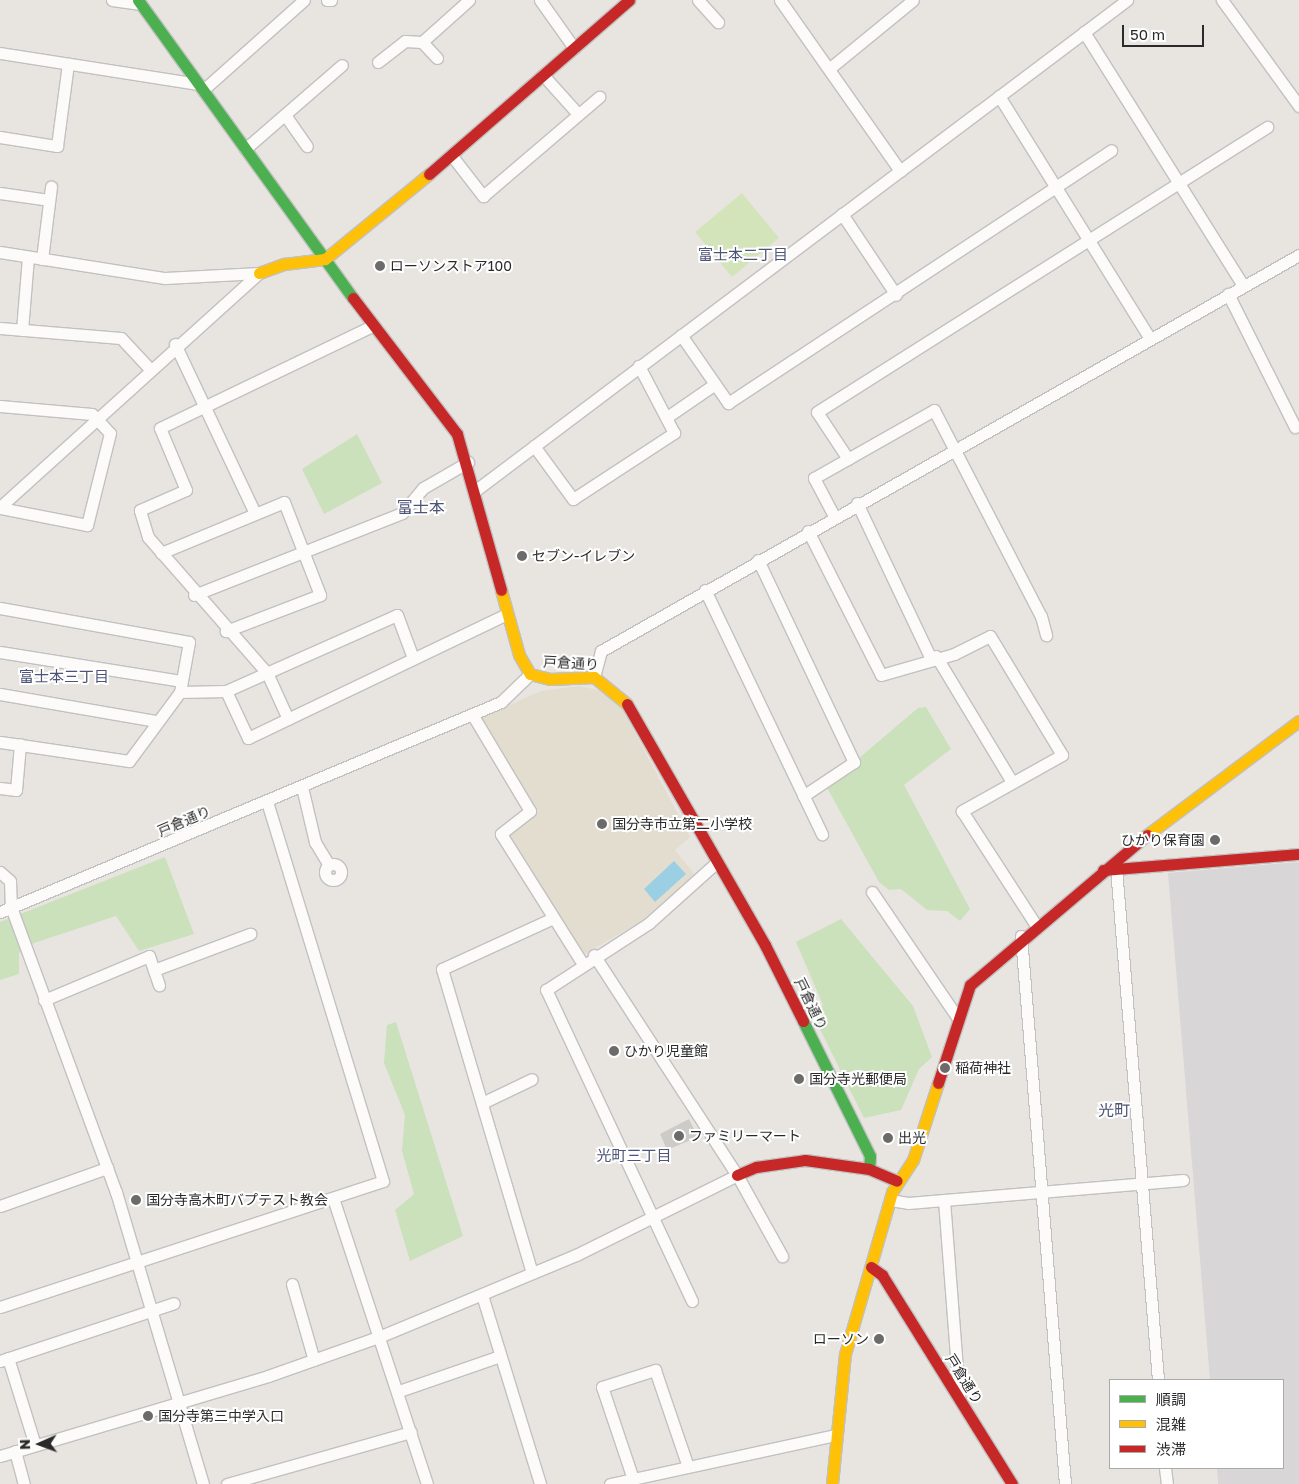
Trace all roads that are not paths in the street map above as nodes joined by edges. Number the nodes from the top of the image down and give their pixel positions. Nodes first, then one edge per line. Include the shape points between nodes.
1 (112, 0) edge
2 (304, 0) edge
3 (327, 0) edge
4 (331, 0) edge
5 (470, 0) edge
6 (540, 0) edge
7 (630, 0) edge
8 (698, 0) edge
9 (780, 0) edge
10 (912, 0) edge
11 (1127, 0) edge
12 (1222, 0) edge
13 (140, 2) edge
14 (718, 22) dead end
15 (1084, 32) junction
16 (422, 42) junction
17 (574, 48) junction
18 (0, 53) edge
19 (437, 58) dead end
20 (378, 62) dead end
21 (68, 64) junction
22 (342, 65) dead end
23 (830, 68) junction
24 (544, 75) junction
25 (200, 87) junction
26 (599, 96) dead end
27 (999, 96) junction
28 (1299, 106) edge
29 (578, 114) junction
30 (285, 115) junction
31 (1267, 127) dead end
32 (0, 137) edge
33 (307, 146) dead end
34 (245, 149) junction
35 (1111, 150) dead end
36 (452, 156) junction
37 (900, 170) junction
38 (1181, 181) junction
39 (1058, 185) junction
40 (51, 187) dead end
41 (0, 193) edge
42 (49, 200) junction
43 (842, 214) junction
44 (1089, 239) junction
45 (0, 252) edge
46 (1299, 255) edge
47 (28, 257) junction
48 (42, 259) junction
49 (325, 259) junction
50 (259, 273) junction
51 (1243, 285) junction
52 (896, 294) junction
53 (1228, 294) junction
54 (372, 326) junction
55 (0, 328) edge
56 (22, 330) junction
57 (681, 335) junction
58 (1150, 339) junction
59 (175, 344) junction
60 (639, 366) junction
61 (149, 368) junction
62 (716, 384) junction
63 (0, 406) edge
64 (207, 408) junction
65 (668, 417) junction
66 (99, 419) junction
67 (1295, 427) dead end
68 (534, 446) junction
69 (956, 447) junction
70 (848, 459) junction
71 (468, 462) junction
72 (476, 490) junction
73 (857, 503) junction
74 (0, 507) edge
75 (255, 513) junction
76 (834, 516) junction
77 (808, 531) junction
78 (303, 552) junction
79 (161, 553) junction
80 (758, 560) junction
81 (705, 590) junction
82 (194, 595) junction
83 (0, 608) edge
84 (507, 614) junction
85 (226, 631) junction
86 (1046, 635) dead end
87 (0, 652) edge
88 (933, 657) junction
89 (413, 658) junction
90 (267, 673) junction
91 (530, 674) junction
92 (594, 677) junction
93 (181, 686) junction
94 (226, 691) junction
95 (0, 694) edge
96 (472, 714) junction
97 (288, 719) junction
98 (157, 721) junction
99 (1299, 721) edge
100 (0, 742) edge
101 (20, 744) junction
102 (1012, 782) junction
103 (302, 787) junction
104 (0, 788) edge
105 (803, 796) junction
106 (267, 802) junction
107 (822, 834) dead end
108 (1299, 854) edge
109 (716, 862) junction
110 (329, 865) dead end
111 (1116, 868) junction
112 (1103, 870) junction
113 (0, 872) edge
114 (872, 892) dead end
115 (11, 908) junction
116 (0, 912) edge
117 (551, 919) junction
118 (1035, 924) junction
119 (250, 934) dead end
120 (1021, 936) junction
121 (594, 956) junction
122 (583, 964) junction
123 (154, 970) junction
124 (159, 986) dead end
125 (44, 1000) junction
126 (957, 1017) junction
127 (532, 1079) dead end
128 (482, 1102) junction
129 (107, 1168) junction
130 (870, 1169) junction
131 (737, 1175) junction
132 (898, 1180) junction
133 (1183, 1180) dead end
134 (1142, 1184) junction
135 (1042, 1192) junction
136 (334, 1198) junction
137 (890, 1200) junction
138 (944, 1200) junction
139 (0, 1206) edge
140 (653, 1219) junction
141 (782, 1256) dead end
142 (139, 1262) junction
143 (871, 1267) junction
144 (532, 1273) junction
145 (292, 1284) dead end
146 (482, 1295) junction
147 (692, 1301) dead end
148 (174, 1303) dead end
149 (0, 1306) edge
150 (153, 1310) junction
151 (381, 1336) junction
152 (500, 1356) junction
153 (4, 1360) edge
154 (314, 1360) junction
155 (1158, 1379) edge
156 (398, 1391) junction
157 (959, 1399) junction
158 (179, 1401) junction
159 (411, 1432) junction
160 (835, 1435) junction
161 (35, 1445) junction
162 (15, 1451) junction
163 (0, 1456) edge
164 (688, 1466) junction
165 (1165, 1469) edge
166 (633, 1479) junction
167 (24, 1484) edge
168 (203, 1484) edge
169 (227, 1484) edge
170 (427, 1484) edge
171 (540, 1484) edge
172 (610, 1484) edge
173 (832, 1484) edge
174 (1012, 1484) edge
175 (1066, 1484) edge
176 (1167, 1484) edge

1 - 13 street
2 - 25 street
3 - 4 street
5 - 16 street
6 - 17 street
7 - 17 street
8 - 14 street
9 - 23 street
10 - 23 street
11 - 15 street
12 - 28 street
13 - 25 street
15 - 27 street
15 - 38 street
16 - 19 street
16 - 20 street via 405,41
17 - 24 street
18 - 21 street
21 - 25 street
21 - 32 street via 57,146
22 - 30 street
23 - 37 street
24 - 29 street
24 - 36 street
25 - 34 street
26 - 29 street
27 - 37 street
27 - 39 street
29 - 36 street via 482,196
30 - 33 street
30 - 34 street
31 - 38 street
34 - 49 street
35 - 39 street
36 - 49 street
37 - 43 street
38 - 44 street
38 - 51 street
39 - 44 street
39 - 52 street
40 - 42 street
41 - 42 street
42 - 48 street
43 - 52 street
43 - 57 street
44 - 58 street
44 - 70 street via 817,412
45 - 47 street
46 - 51 street
47 - 48 street
47 - 56 street
48 - 50 street via 165,278
49 - 50 street via 284,264
49 - 54 street
50 - 59 street
51 - 53 street
52 - 62 street via 728,403
53 - 58 street
53 - 67 street
54 - 64 street
54 - 71 street via 457,434
55 - 56 street
56 - 61 street via 121,338
57 - 60 street
57 - 62 street
58 - 69 street
59 - 61 street
59 - 64 street
60 - 65 street
60 - 68 street
61 - 66 street
62 - 65 street
63 - 66 street via 92,414
64 - 75 street
64 - 79 street via 160,428 186,490 140,510 148,537
65 - 68 street via 674,433 573,499
66 - 74 street
66 - 74 street via 110,433 87,525
68 - 72 street
69 - 70 street via 934,410
69 - 73 street
69 - 86 street via 1041,616
70 - 76 street via 814,478
71 - 72 street
71 - 78 street via 423,488 402,513
72 - 84 street
73 - 76 street
73 - 88 street
75 - 78 street via 284,502
75 - 79 street
76 - 77 street
77 - 80 street
77 - 88 street via 880,675
78 - 82 street
78 - 85 street via 320,595
79 - 82 street
80 - 81 street
80 - 105 street via 854,762
81 - 92 street via 601,651
81 - 105 street
82 - 85 street
83 - 93 street via 181,637 189,642
84 - 89 street
84 - 91 street via 519,655
85 - 90 street
87 - 93 street
88 - 102 street
88 - 102 street via 954,654 990,636 1062,755
89 - 90 street via 397,615
89 - 97 street
90 - 94 street
90 - 97 street
91 - 92 street, 戸倉通り via 550,679
91 - 96 street, 戸倉通り via 511,696
92 - 109 street, 戸倉通り via 623,697
93 - 94 street
93 - 98 street
94 - 97 street via 248,738
95 - 98 street
96 - 103 street, 戸倉通り
96 - 117 street via 530,811 501,834
98 - 101 street via 129,761
99 - 112 street
100 - 101 street
101 - 104 street via 16,790
102 - 118 street via 962,811
103 - 106 street, 戸倉通り
103 - 110 street via 315,842
105 - 107 street
106 - 115 street, 戸倉通り
106 - 136 street via 383,1181
108 - 111 street
109 - 121 street via 648,923
109 - 130 street, 戸倉通り via 794,1003 870,1156
111 - 112 street
111 - 134 street
112 - 118 street
113 - 115 street via 10,881
114 - 126 street
115 - 116 street, 戸倉通り
115 - 125 street
117 - 122 street
117 - 128 street via 442,969
118 - 120 street
119 - 123 street
120 - 126 street via 970,985
120 - 135 street
121 - 122 street
121 - 131 street
122 - 140 street via 546,990
123 - 124 street
123 - 125 street via 149,956
125 - 129 street
126 - 132 street via 913,1160
127 - 128 street
128 - 144 street
129 - 139 street
129 - 142 street
130 - 131 street via 805,1160 756,1168
130 - 132 street
131 - 140 street
131 - 141 street
132 - 137 street
133 - 134 street
134 - 135 street
134 - 155 street
135 - 138 street
135 - 175 street
136 - 142 street
136 - 151 street
137 - 138 street
137 - 143 street
138 - 157 street
140 - 144 street
140 - 147 street
142 - 149 street
142 - 150 street
143 - 157 street, 戸倉通り via 882,1275
143 - 160 street via 845,1354
144 - 146 street
145 - 154 street via 292,1301
146 - 151 street
146 - 152 street
148 - 150 street
150 - 153 street
150 - 158 street
151 - 154 street
151 - 156 street
152 - 156 street
152 - 171 street
153 - 161 street
154 - 158 street
156 - 159 street
157 - 174 street, 戸倉通り
158 - 161 street
158 - 168 street
159 - 169 street
159 - 170 street
160 - 164 street
160 - 173 street
161 - 162 street
162 - 163 street
162 - 167 street
164 - 166 street
164 - 166 street via 656,1370 602,1388
165 - 176 street
166 - 172 street

